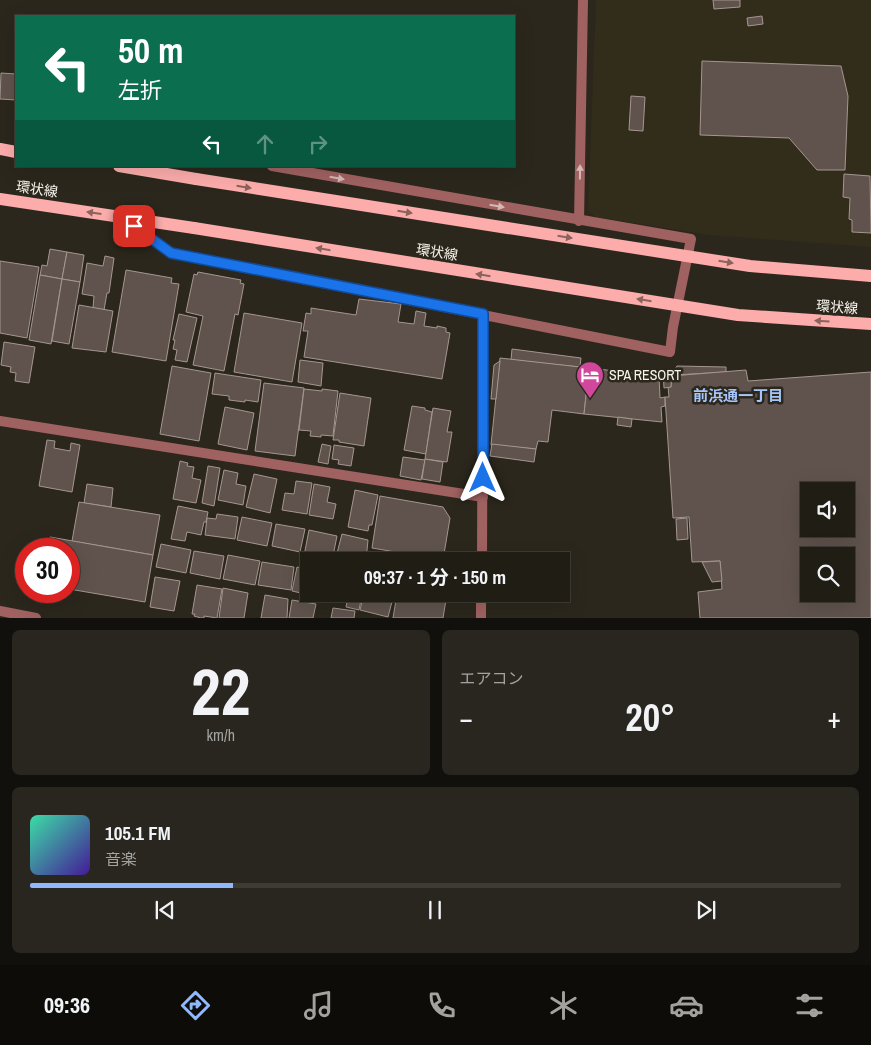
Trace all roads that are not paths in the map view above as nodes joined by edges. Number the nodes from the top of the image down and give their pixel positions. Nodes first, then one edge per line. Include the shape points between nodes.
1 (584, 0) edge
2 (0, 149) edge
3 (15, 152) edge
4 (126, 167) edge
5 (278, 167) edge
6 (0, 199) edge
7 (121, 217) junction
8 (578, 221) junction
9 (871, 276) edge
10 (483, 314) junction
11 (871, 324) edge
12 (0, 421) edge
13 (483, 496) junction
14 (482, 552) edge
15 (481, 602) edge
16 (0, 612) edge
17 (36, 618) edge
18 (481, 618) edge

8 -> 1 street
2 - 3 main road
4 -> 9 main road, bridge via 750,266
5 -> 8 street
7 -> 6 main road, 環状線
7 - 10 street via 171,253
11 -> 7 main road, 環状線, bridge via 738,315
8 - 10 street via 691,239 670,352
10 - 13 street
12 - 13 street
13 - 14 street
15 - 18 street
16 - 17 street

